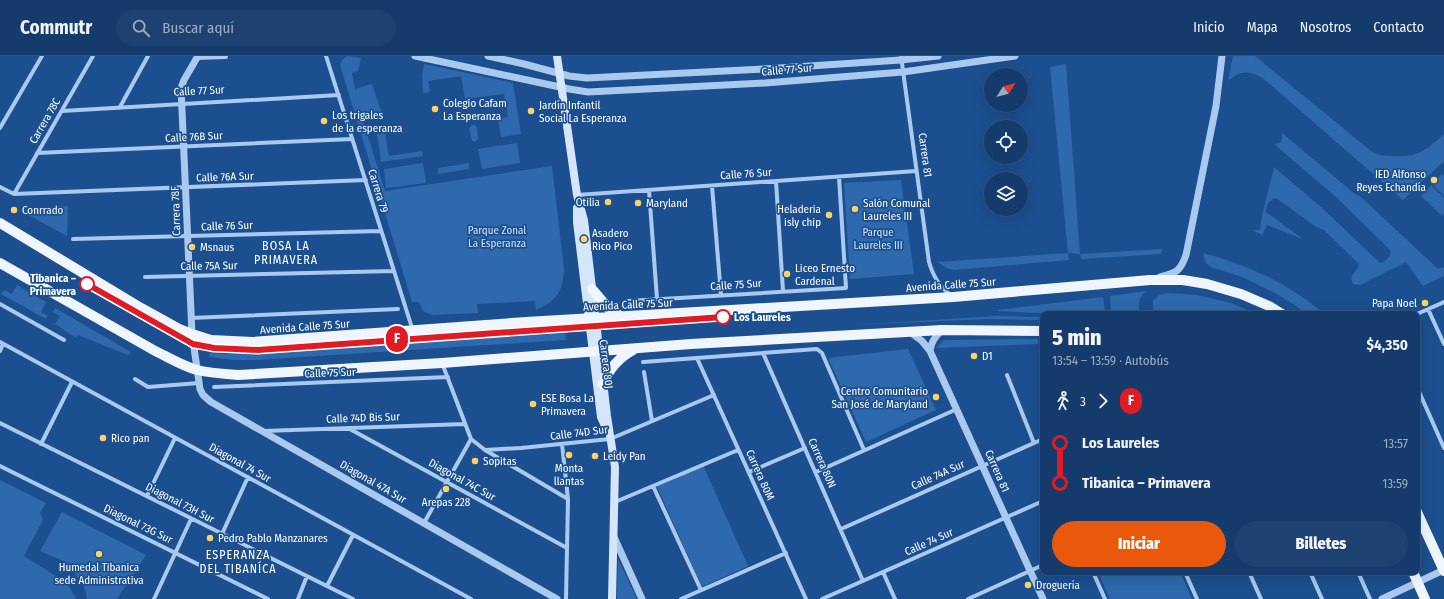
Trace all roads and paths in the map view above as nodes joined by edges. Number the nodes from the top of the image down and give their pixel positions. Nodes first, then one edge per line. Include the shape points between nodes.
1 (42, 56) edge
2 (93, 56) edge
3 (148, 56) edge
4 (326, 56) edge
5 (415, 56) edge
6 (488, 56) edge
7 (557, 56) edge
8 (938, 56) edge
9 (1015, 56) edge
10 (1222, 56) edge
11 (197, 57) edge
12 (226, 57) dead end
13 (901, 58) edge
14 (903, 72) junction
15 (559, 73) junction
16 (561, 87) junction
17 (338, 94) junction
18 (182, 103) junction
19 (120, 107) junction
20 (62, 111) junction
21 (0, 128) edge
22 (352, 139) junction
23 (184, 147) junction
24 (37, 153) junction
25 (916, 171) junction
26 (839, 176) junction
27 (366, 180) junction
28 (776, 181) junction
29 (712, 186) junction
30 (0, 187) edge
31 (186, 188) junction
32 (649, 190) junction
33 (14, 194) junction
34 (577, 195) junction
35 (0, 223) edge
36 (381, 230) junction
37 (188, 236) junction
38 (73, 238) dead end
39 (0, 263) edge
40 (394, 271) junction
41 (189, 276) junction
42 (145, 277) dead end
43 (1150, 280) junction
44 (592, 289) junction
45 (783, 291) junction
46 (720, 295) junction
47 (953, 297) junction
48 (657, 299) junction
49 (628, 301) dead end
50 (1444, 302) edge
51 (0, 304) edge
52 (398, 309) dead end
53 (1428, 309) junction
54 (1277, 311) edge
55 (1420, 313) edge
56 (622, 317) junction
57 (191, 318) junction
58 (592, 319) junction
59 (942, 330) junction
60 (413, 331) junction
61 (1040, 331) edge
62 (910, 332) junction
63 (192, 334) junction
64 (64, 340) dead end
65 (2, 343) edge
66 (1444, 344) edge
67 (636, 348) junction
68 (0, 351) edge
69 (596, 351) junction
70 (930, 351) junction
71 (764, 353) junction
72 (697, 358) junction
73 (642, 362) dead end
74 (442, 363) junction
75 (197, 370) junction
76 (644, 372) dead end
77 (1007, 375) dead end
78 (448, 377) junction
79 (135, 379) dead end
80 (72, 382) junction
81 (199, 384) junction
82 (604, 384) junction
83 (214, 387) dead end
84 (1420, 394) edge
85 (714, 395) junction
86 (957, 409) junction
87 (652, 421) junction
88 (0, 423) edge
89 (465, 424) junction
90 (348, 428) junction
91 (261, 431) junction
92 (176, 438) junction
93 (471, 439) junction
94 (610, 439) junction
95 (1040, 440) edge
96 (1034, 443) junction
97 (41, 444) junction
98 (562, 444) junction
99 (805, 448) junction
100 (1444, 448) edge
101 (485, 450) junction
102 (738, 450) junction
103 (864, 450) junction
104 (0, 466) edge
105 (982, 466) junction
106 (749, 472) junction
107 (816, 472) junction
108 (248, 477) junction
109 (447, 482) junction
110 (653, 486) junction
111 (147, 496) junction
112 (568, 499) junction
113 (1040, 501) edge
114 (615, 502) junction
115 (1006, 517) junction
116 (191, 519) junction
117 (1420, 519) edge
118 (424, 523) junction
119 (841, 529) junction
120 (222, 534) junction
121 (353, 535) junction
122 (614, 537) junction
123 (568, 548) junction
124 (175, 553) junction
125 (786, 553) junction
126 (1040, 566) edge
127 (1030, 571) junction
128 (1444, 571) edge
129 (883, 572) junction
130 (1093, 575) edge
131 (1186, 575) edge
132 (1249, 575) edge
133 (1311, 575) edge
134 (1359, 575) edge
135 (1414, 575) edge
136 (307, 576) junction
137 (863, 581) junction
138 (1418, 583) junction
139 (327, 586) junction
140 (701, 590) junction
141 (1259, 598) edge
142 (154, 599) edge
143 (268, 599) edge
144 (298, 599) edge
145 (353, 599) edge
146 (471, 599) edge
147 (557, 599) edge
148 (566, 599) edge
149 (612, 599) edge
150 (642, 599) edge
151 (681, 599) edge
152 (806, 599) edge
153 (822, 599) edge
154 (895, 599) edge
155 (970, 599) edge
156 (1043, 599) edge
157 (1105, 599) edge
158 (1197, 599) edge
159 (1322, 599) edge
160 (1370, 599) edge
161 (1382, 599) edge
162 (1425, 599) edge

1 - 21 street
2 - 20 street, Carrera 78C
3 - 19 street
4 - 17 street, Carrera 79
5 - 16 street, Calle 77 Sur
6 - 15 street, Calle 77 Sur
7 - 15 main road, Carrera 80J
8 - 13 street, Calle 77 Sur
9 - 14 street, Calle 77 Sur
10 - 43 street via 1216,106 1183,265 1175,272
11 - 12 street
11 - 18 street, Carrera 78F via 182,84
13 - 14 street, Carrera 81
13 - 15 street, Calle 77 Sur via 619,77 587,78
14 - 16 street, Calle 77 Sur via 765,83 588,92
14 - 25 street, Carrera 81
15 - 16 main road, Carrera 80J
16 - 34 main road, Carrera 80J
17 - 18 street, Calle 77 Sur
17 - 22 street, Carrera 79
18 - 19 street, Calle 77 Sur
18 - 23 street, Carrera 78F
19 - 20 street, Calle 77 Sur
20 - 24 street, Carrera 78C
22 - 23 street, Calle 76B Sur
22 - 27 street, Carrera 79
23 - 24 street, Calle 76B Sur
23 - 31 street, Carrera 78F
24 - 33 street, Carrera 78C
25 - 26 street, Calle 76 Sur
25 - 47 street, Carrera 81 via 931,270 940,285
26 - 28 street, Calle 76 Sur
26 - 45 street, Calle 75 Sur via 846,288
27 - 31 street, Calle 76A Sur
27 - 36 street, Carrera 79
28 - 29 street, Calle 76 Sur
28 - 45 street
29 - 32 street, Calle 76 Sur
29 - 46 street
30 - 33 street
31 - 33 street, Calle 76A Sur
31 - 37 street, Carrera 78F
32 - 34 street, Calle 76 Sur
32 - 48 street
34 - 44 main road, Carrera 80J via 584,220
34 - 58 main road, Carrera 80J via 577,222
35 - 63 main road, Avenida Calle 75 Sur via 141,308
36 - 37 street, Calle 76 Sur
36 - 40 street, Carrera 79
37 - 38 street, Calle 76 Sur
37 - 41 street, Carrera 78F
39 - 75 main road via 157,352
40 - 41 street, Calle 75A Sur
40 - 60 street, Carrera 79
41 - 42 street, Calle 75A Sur
41 - 57 street, Carrera 78F
43 - 47 main road, Avenida Calle 75 Sur
43 - 54 main road, Avenida Calle 75 Sur via 1183,280 1207,284 1241,294
44 - 56 main road via 609,310
44 - 58 main road, Carrera 80J
45 - 46 street, Calle 75 Sur
46 - 48 street, Calle 75 Sur
47 - 56 main road, Avenida Calle 75 Sur
48 - 49 street, Calle 75 Sur
50 - 53 street
51 - 64 street
52 - 57 street
53 - 55 street
53 - 66 street
56 - 58 main road, Avenida Calle 75 Sur
57 - 63 street, Carrera 78F
58 - 60 main road, Avenida Calle 75 Sur
58 - 69 main road, Carrera 80J
59 - 61 main road
59 - 62 main road
59 - 70 street via 934,338
60 - 63 main road, Avenida Calle 75 Sur via 252,342 220,341
62 - 67 main road
62 - 70 street, Carrera 81
63 - 75 street, Carrera 78F
65 - 68 street
65 - 80 street, Diagonal 74 Sur
67 - 69 main road
67 - 82 main road via 618,360 608,373
69 - 74 main road
69 - 82 main road, Carrera 80J
69 - 94 main road, Carrera 80J via 601,417
70 - 86 street, Carrera 81
71 - 72 street
71 - 99 street, Carrera 80N
71 - 103 street via 819,350
72 - 73 street
72 - 85 street, Carrera 80M
74 - 75 main road via 238,375
74 - 78 street
75 - 81 street, Diagonal 47A Sur
76 - 87 street
77 - 96 street
78 - 83 street, Calle 75 Sur
78 - 89 street
79 - 81 street via 148,386
80 - 92 street, Diagonal 74 Sur
80 - 97 street
81 - 91 street, Diagonal 47A Sur via 201,392 211,402
82 - 94 main road, Carrera 80J
84 - 100 street
85 - 87 street, Calle 74D Sur
85 - 102 street, Carrera 80M
86 - 103 street
86 - 105 street, Carrera 81
87 - 94 street, Calle 74D Sur
88 - 97 street, Diagonal 73H Sur
89 - 90 street, Calle 74D Bis Sur
89 - 93 street
90 - 91 street, Calle 74D Bis Sur
90 - 109 street, Diagonal 74C Sur
91 - 118 street, Diagonal 47A Sur
92 - 108 street, Diagonal 74 Sur
92 - 111 street
93 - 101 street
93 - 109 street
94 - 98 street, Calle 74D Sur
94 - 114 main road, Carrera 80J via 615,467
95 - 96 street, Calle 74A Sur
96 - 105 street, Calle 74A Sur
97 - 111 street, Diagonal 73H Sur
98 - 101 street, Calle 74D Sur
98 - 112 street
99 - 106 street
99 - 107 street, Carrera 80N
101 - 112 street
102 - 106 street, Carrera 80M
102 - 110 street
103 - 107 street
104 - 124 street, Diagonal 73G Sur
105 - 115 street, Carrera 81
105 - 119 street, Calle 74A Sur
106 - 125 street, Carrera 80M
107 - 119 street, Carrera 80N
108 - 120 street
108 - 121 street, Diagonal 74 Sur
109 - 118 street
109 - 123 street, Diagonal 74C Sur
110 - 114 street
110 - 140 street
111 - 116 street, Diagonal 73H Sur
112 - 123 street
113 - 115 street, Calle 74 Sur
114 - 122 main road, Carrera 80J
115 - 127 street, Carrera 81
115 - 129 street, Calle 74 Sur
116 - 120 street, Diagonal 73H Sur
116 - 124 street
117 - 128 main road
118 - 147 street, Diagonal 47A Sur
119 - 137 street, Carrera 80N
120 - 136 street, Diagonal 73H Sur
121 - 139 street
121 - 146 street, Diagonal 74 Sur
122 - 149 main road
122 - 150 street, Carrera 80J
123 - 148 street
124 - 142 street
124 - 143 street, Diagonal 73G Sur
125 - 140 street
125 - 152 street, Carrera 80M
126 - 127 street
127 - 155 street
127 - 156 street, Carrera 81
128 - 138 street
129 - 137 street, Calle 74 Sur
129 - 154 street
130 - 157 street
131 - 158 street
132 - 141 street
133 - 159 street
134 - 160 street
135 - 138 main road
136 - 139 street, Diagonal 73H Sur
136 - 144 street
137 - 153 street, Calle 74 Sur
138 - 161 street
138 - 162 main road
139 - 145 street, Diagonal 73H Sur
140 - 151 street

